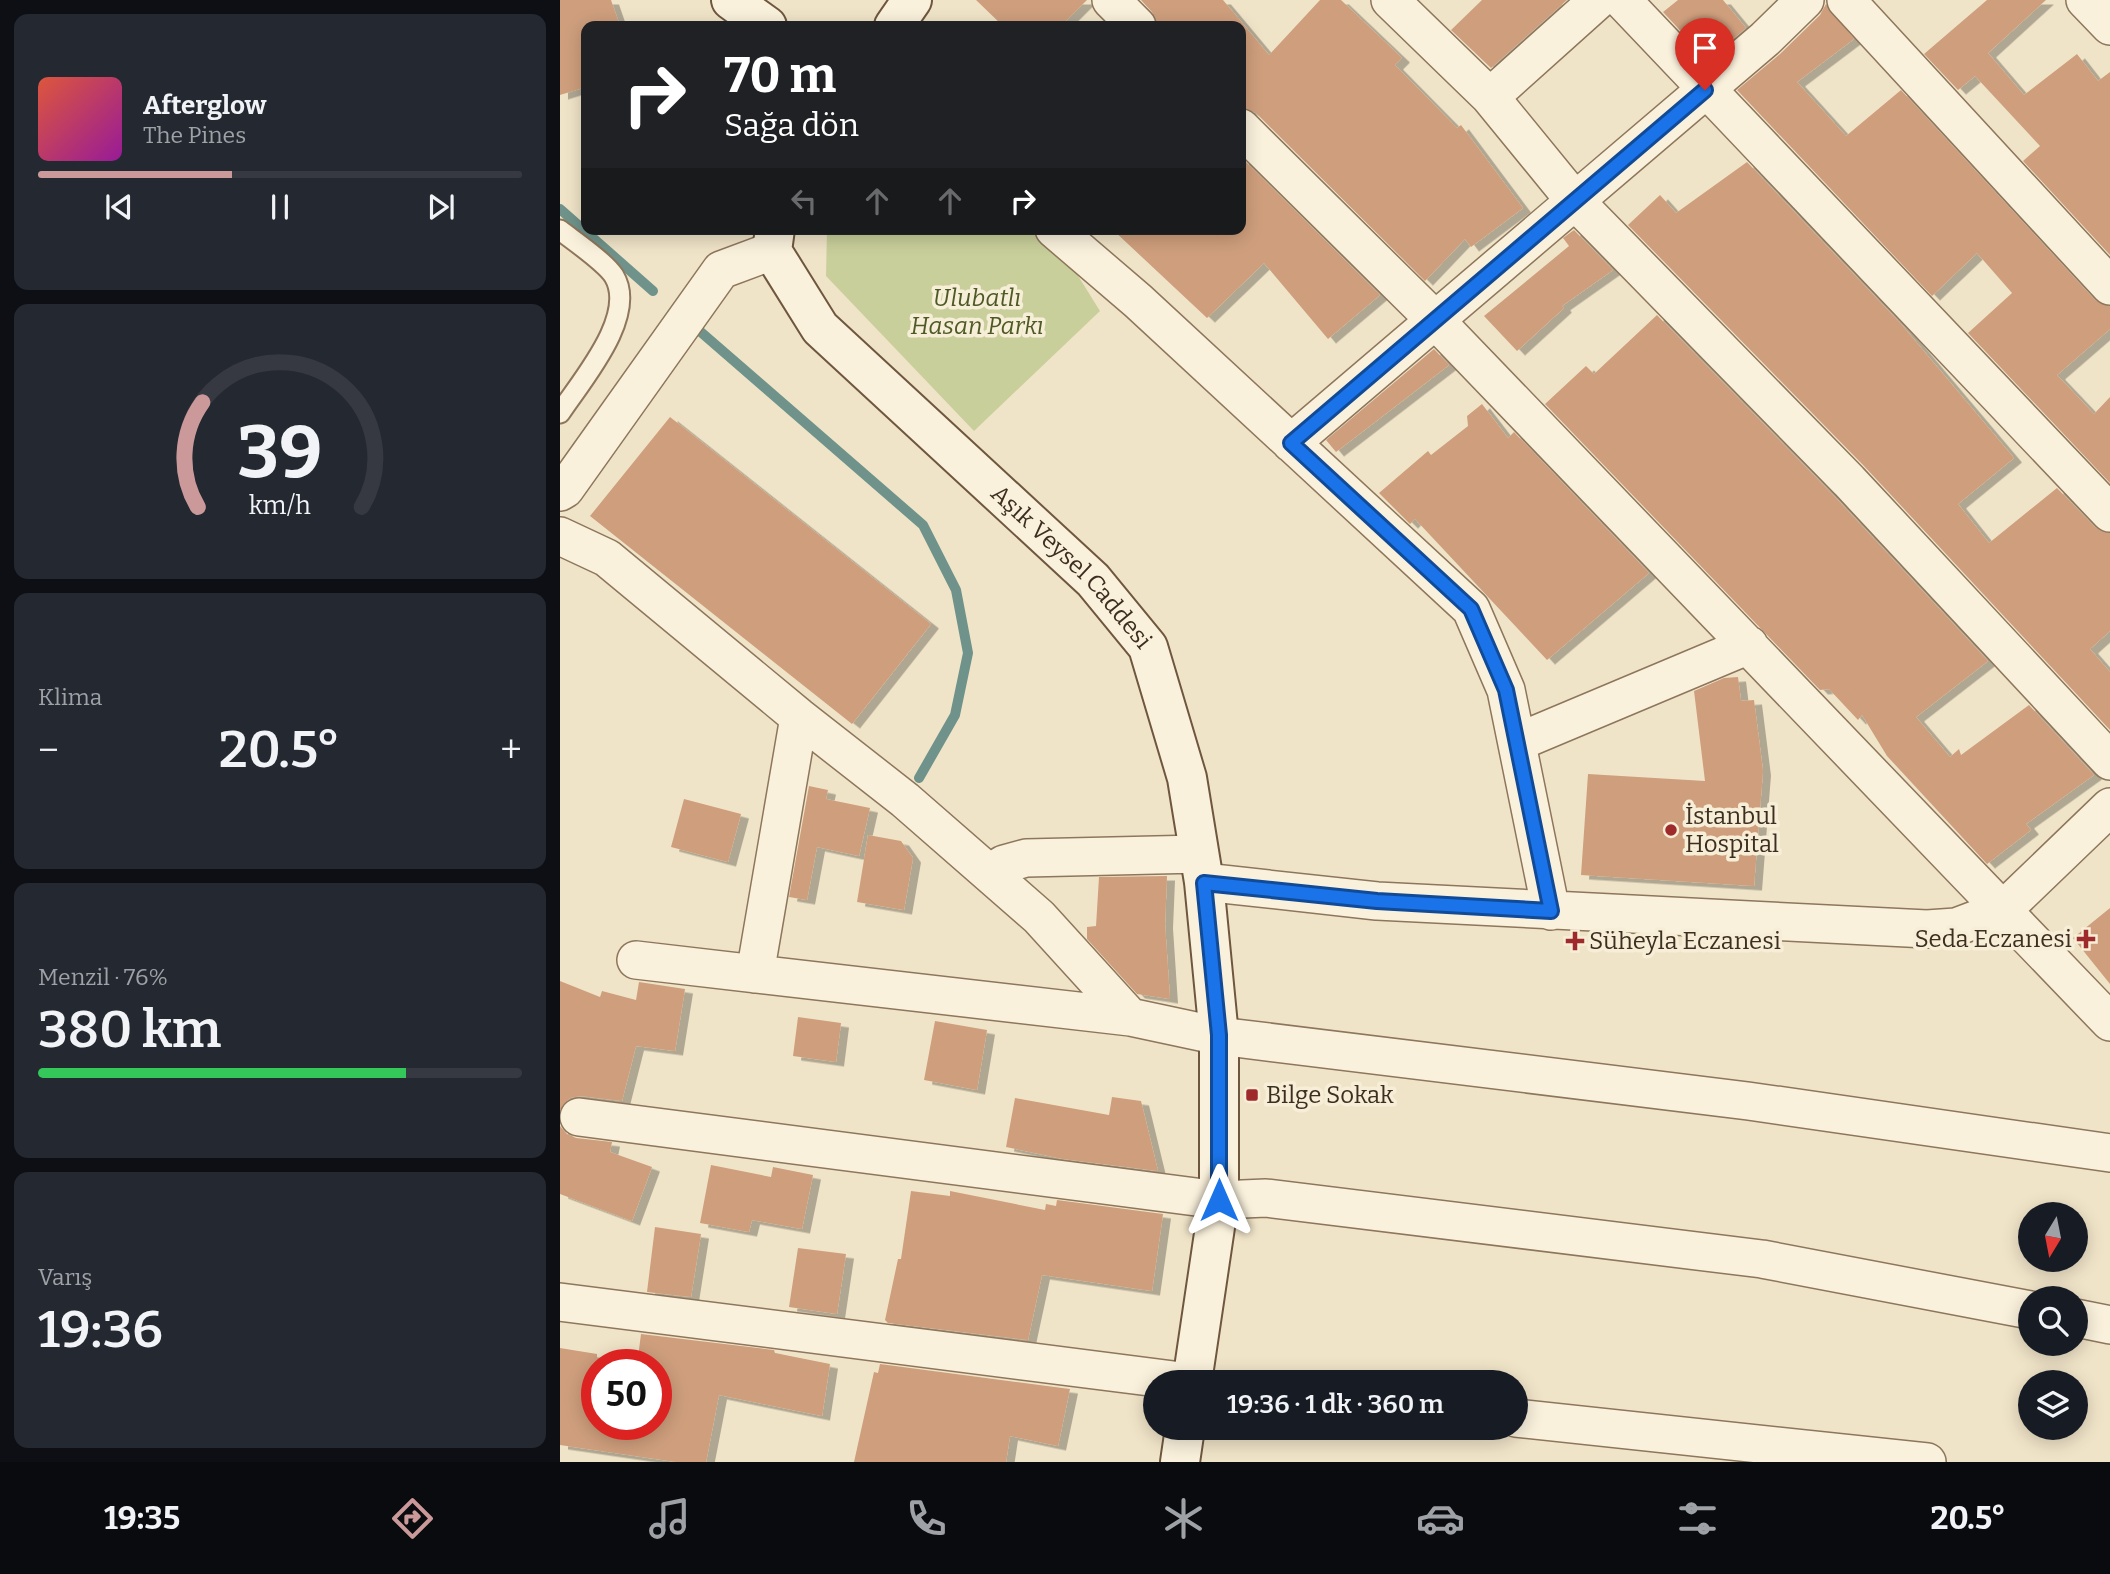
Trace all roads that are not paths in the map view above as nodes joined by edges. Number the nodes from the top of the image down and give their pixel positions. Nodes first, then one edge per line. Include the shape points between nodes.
1 (731, 0) edge
2 (1111, 0) edge
3 (1390, 0) edge
4 (1598, 0) edge
5 (1622, 0) edge
6 (1805, 0) edge
7 (1846, 0) edge
8 (2085, 0) edge
9 (759, 21) edge
10 (1132, 21) edge
11 (2110, 26) edge
12 (1705, 90) junction
13 (1490, 97) junction
14 (1246, 133) edge
15 (1575, 201) junction
16 (560, 230) edge
17 (1061, 235) edge
18 (774, 240) edge
19 (2110, 286) edge
20 (1435, 320) junction
21 (560, 413) edge
22 (1291, 443) junction
23 (560, 492) edge
24 (2110, 513) edge
25 (560, 536) edge
26 (1749, 645) junction
27 (799, 717) junction
28 (1518, 742) junction
29 (2110, 761) edge
30 (2110, 807) edge
31 (1201, 868) junction
32 (989, 873) junction
33 (2004, 909) junction
34 (1551, 911) junction
35 (636, 960) dead end
36 (755, 974) junction
37 (1130, 1017) junction
38 (2110, 1022) edge
39 (1219, 1035) junction
40 (579, 1117) dead end
41 (2110, 1153) edge
42 (1219, 1200) junction
43 (560, 1303) edge
44 (2018, 1308) edge
45 (2088, 1320) edge
46 (2110, 1325) edge
47 (1192, 1370) edge
48 (1143, 1376) edge
49 (1528, 1419) edge
50 (1183, 1440) edge
51 (1180, 1462) edge
52 (1927, 1462) edge

1 - 9 main road
2 - 10 street
3 - 13 street
4 - 13 street
5 - 12 street
6 - 12 street
7 - 19 street
8 - 11 street
12 - 15 street
12 - 24 street
13 - 15 street
14 - 20 street
15 - 20 street
15 - 29 street via 1849,481
16 - 21 lane via 614,276 619,304 612,333
17 - 22 street
18 - 23 street via 721,270
18 - 31 main road, Aşık Veysel Caddesi via 820,328 1093,580 1148,647 1187,778
20 - 22 street
20 - 26 street
22 - 28 street via 1471,609 1506,690
25 - 27 street via 607,558
26 - 28 street
26 - 33 street
27 - 32 street
27 - 36 street
28 - 34 street
30 - 33 street
31 - 32 street via 1026,858
31 - 34 street via 1377,901
31 - 39 main road, Aşık Veysel Caddesi
32 - 37 street via 1039,917
33 - 34 street via 1956,927 1927,929
33 - 38 street
35 - 36 street
36 - 37 street
37 - 39 street
39 - 41 street via 1748,1101
39 - 42 main road, Aşık Veysel Caddesi
40 - 42 street
42 - 44 street via 1266,1198 1762,1259
42 - 47 main road, Aşık Veysel Caddesi
43 - 48 street
45 - 46 street
49 - 52 street
50 - 51 main road

